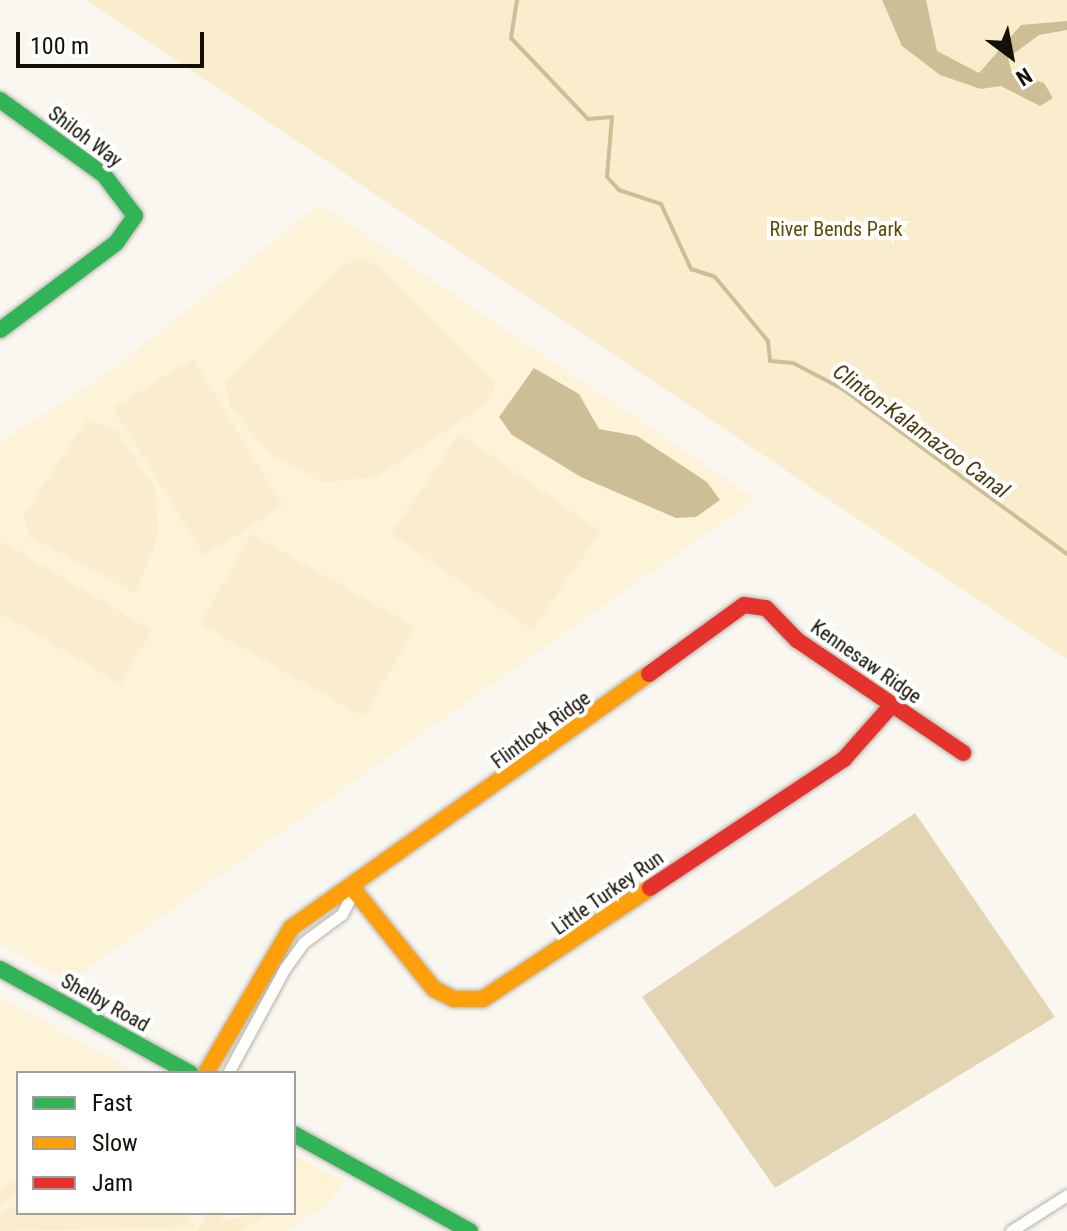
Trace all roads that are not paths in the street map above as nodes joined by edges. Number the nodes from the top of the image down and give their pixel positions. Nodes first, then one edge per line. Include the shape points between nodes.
1 (0, 100) edge
2 (0, 330) edge
3 (750, 603) joint
4 (892, 705) junction
5 (963, 753) dead end
6 (354, 890) junction
7 (264, 966) junction
8 (0, 969) edge
9 (281, 977) junction
10 (186, 1071) edge
11 (207, 1071) edge
12 (229, 1071) edge
13 (296, 1135) edge
14 (1067, 1195) edge
15 (470, 1231) edge
16 (1011, 1231) edge

1 - 2 street, Shiloh Way via 104,175 135,216 116,243
3 - 4 street, Kennesaw Ridge
3 - 6 street, Flintlock Ridge
4 - 5 street, Kennesaw Ridge
4 - 6 street, Little Turkey Run via 834,766 483,999 454,999 434,989
6 - 7 street, Flintlock Ridge via 291,928
6 - 9 street, Flintlock Ridge via 342,914 304,942
7 - 9 street
7 - 11 street, Flintlock Ridge
8 - 10 street, Shelby Road
9 - 12 street, Flintlock Ridge
13 - 15 street
14 - 16 street

